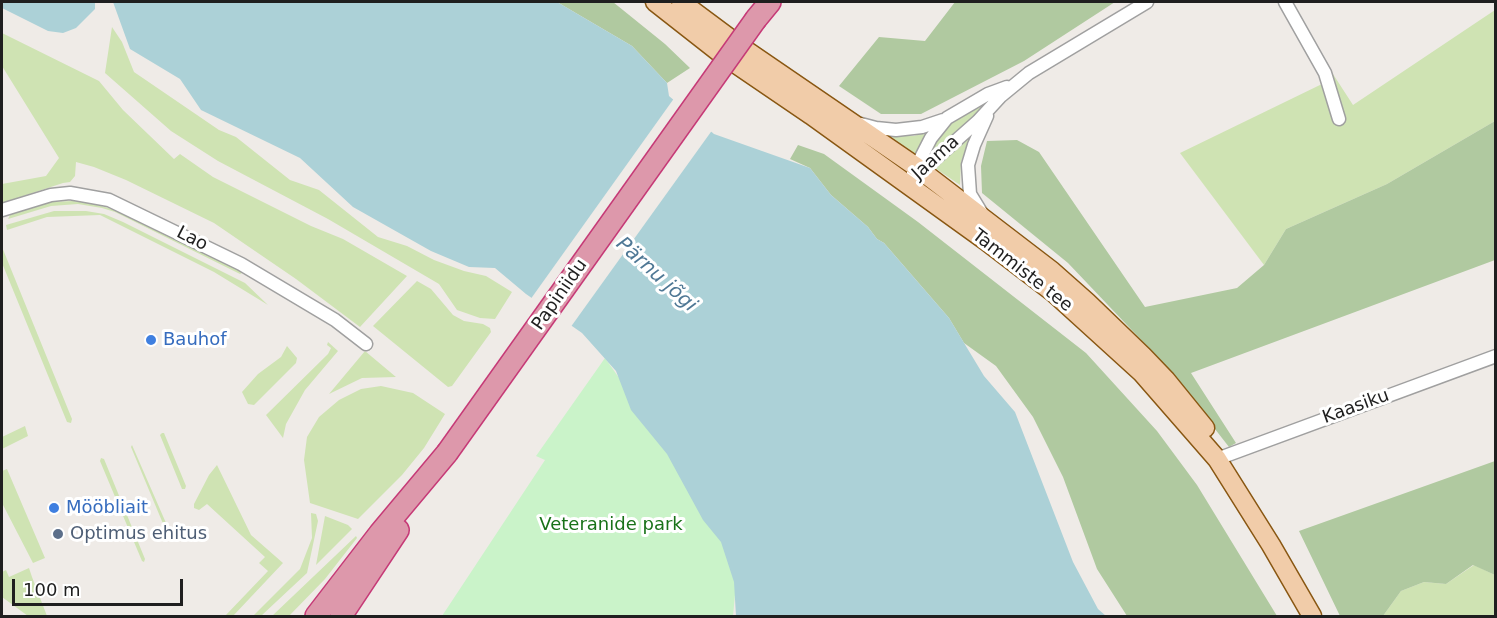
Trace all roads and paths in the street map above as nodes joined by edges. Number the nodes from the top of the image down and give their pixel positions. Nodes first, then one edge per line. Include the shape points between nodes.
1 (655, 2) edge
2 (681, 2) edge
3 (770, 2) edge
4 (1147, 2) edge
5 (1285, 2) edge
6 (760, 10) edge
7 (1016, 83) junction
8 (993, 104) junction
9 (947, 118) junction
10 (1339, 119) dead end
11 (851, 121) junction
12 (919, 169) junction
13 (908, 184) junction
14 (2, 210) edge
15 (989, 222) junction
16 (366, 344) dead end
17 (1496, 356) edge
18 (447, 453) junction
19 (1222, 458) junction
20 (322, 608) edge
21 (341, 616) edge
22 (1312, 616) edge
23 (1320, 616) edge

1 - 13 main road, Tammiste tee via 720,53
2 - 11 main road, Tammiste tee
3 - 6 highway, Papiniidu
4 - 7 street, Jaama
5 - 10 street via 1325,73
6 - 18 highway, Papiniidu, bridge
7 - 8 street, Jaama
7 - 9 street, Jaama
8 - 12 street, Jaama
8 - 15 street, Jaama via 968,165 970,194
9 - 11 street, Jaama via 935,124 896,130
9 - 12 street, Jaama via 930,138
11 - 12 main road, Tammiste tee
12 - 13 street, Jaama
12 - 15 main road, Tammiste tee
13 - 19 main road, Tammiste tee via 1054,293 1142,373
14 - 16 street, Lao via 70,193 109,200 241,264 335,320
15 - 19 main road, Tammiste tee via 1064,281 1143,356 1166,380
17 - 19 street, Kaasiku
18 - 20 highway, Papiniidu
18 - 21 highway, Papiniidu
19 - 22 main road, Tammiste tee
19 - 23 main road, Tammiste tee via 1281,542

